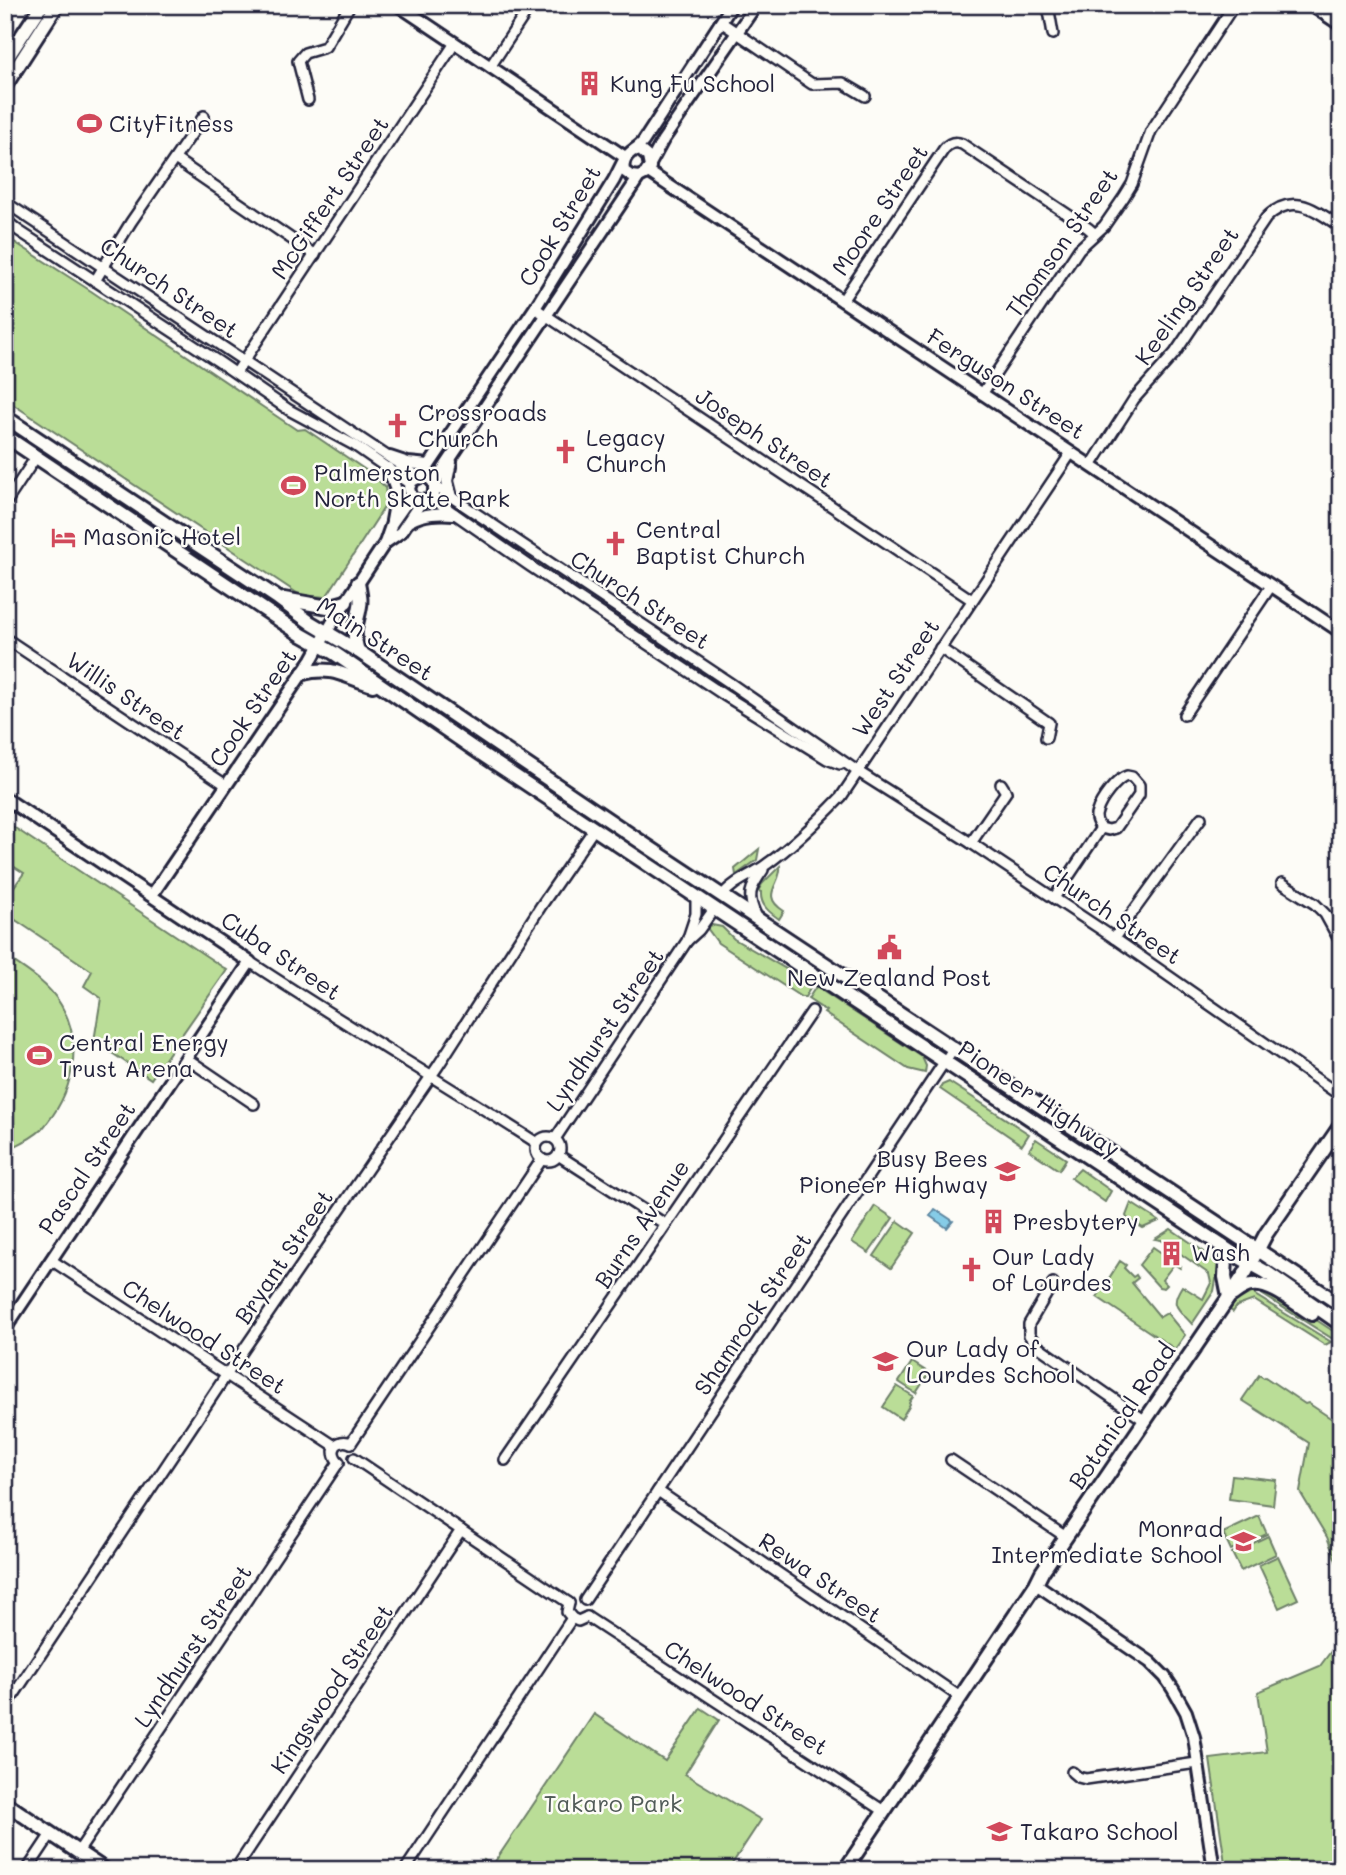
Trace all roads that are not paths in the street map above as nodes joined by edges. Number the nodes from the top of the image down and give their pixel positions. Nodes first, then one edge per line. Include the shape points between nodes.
1 (42, 5) edge
2 (57, 5) edge
3 (350, 5) edge
4 (398, 5) edge
5 (531, 5) edge
6 (732, 5) edge
7 (756, 5) edge
8 (1048, 5) edge
9 (1234, 5) edge
10 (1311, 5) edge
11 (1339, 19) edge
12 (721, 22) junction
13 (37, 25) junction
14 (738, 33) junction
15 (1053, 34) dead end
16 (456, 43) junction
17 (5, 61) edge
18 (490, 67) junction
19 (5, 86) edge
20 (865, 96) dead end
21 (308, 100) dead end
22 (204, 116) dead end
23 (635, 150) junction
24 (176, 159) junction
25 (624, 159) junction
26 (646, 171) junction
27 (5, 202) edge
28 (5, 220) edge
29 (1341, 227) edge
30 (1094, 234) junction
31 (315, 255) junction
32 (103, 268) junction
33 (95, 281) junction
34 (842, 301) junction
35 (535, 308) junction
36 (547, 316) junction
37 (244, 362) junction
38 (236, 373) junction
39 (485, 382) junction
40 (497, 390) junction
41 (982, 394) junction
42 (5, 417) edge
43 (457, 423) junction
44 (468, 431) junction
45 (5, 436) edge
46 (454, 453) junction
47 (1071, 453) junction
48 (36, 457) junction
49 (389, 462) junction
50 (429, 465) junction
51 (1091, 466) junction
52 (416, 479) junction
53 (434, 484) junction
54 (451, 497) junction
55 (421, 498) junction
56 (5, 504) edge
57 (454, 514) junction
58 (392, 523) junction
59 (407, 523) junction
60 (385, 542) junction
61 (358, 583) junction
62 (1271, 586) junction
63 (276, 597) junction
64 (972, 600) junction
65 (346, 602) junction
66 (326, 632) junction
67 (1341, 632) edge
68 (5, 638) edge
69 (320, 646) junction
70 (940, 648) junction
71 (358, 651) junction
72 (303, 673) junction
73 (383, 688) junction
74 (1184, 715) dead end
75 (1046, 738) dead end
76 (858, 771) junction
77 (1001, 784) dead end
78 (226, 785) junction
79 (5, 798) edge
80 (1200, 818) dead end
81 (1101, 828) junction
82 (594, 829) junction
83 (971, 843) junction
84 (647, 846) junction
85 (766, 866) junction
86 (1282, 883) dead end
87 (152, 895) junction
88 (695, 896) junction
89 (722, 896) junction
90 (1054, 898) junction
91 (714, 908) junction
92 (758, 920) junction
93 (1114, 938) junction
94 (687, 941) junction
95 (1341, 943) edge
96 (785, 955) junction
97 (250, 962) junction
98 (849, 980) junction
99 (842, 993) junction
100 (812, 1011) dead end
101 (953, 1049) junction
102 (186, 1058) junction
103 (945, 1061) junction
104 (432, 1075) junction
105 (1341, 1096) edge
106 (254, 1104) dead end
107 (1341, 1125) edge
108 (555, 1139) junction
109 (537, 1143) junction
110 (558, 1155) junction
111 (542, 1159) junction
112 (665, 1224) junction
113 (1222, 1246) junction
114 (1254, 1257) junction
115 (51, 1260) junction
116 (1053, 1283) dead end
117 (1229, 1297) junction
118 (1341, 1305) edge
119 (1341, 1324) edge
120 (5, 1329) edge
121 (1341, 1332) edge
122 (227, 1375) junction
123 (1144, 1420) junction
124 (351, 1443) junction
125 (335, 1446) junction
126 (354, 1458) junction
127 (505, 1460) dead end
128 (951, 1460) dead end
129 (339, 1462) junction
130 (658, 1491) junction
131 (461, 1530) junction
132 (1066, 1536) junction
133 (1036, 1584) junction
134 (585, 1600) junction
135 (569, 1603) junction
136 (587, 1617) junction
137 (572, 1618) junction
138 (960, 1697) junction
139 (5, 1707) edge
140 (1197, 1763) junction
141 (1072, 1772) dead end
142 (5, 1803) edge
143 (884, 1811) junction
144 (51, 1834) junction
145 (78, 1852) junction
146 (27, 1870) edge
147 (105, 1870) edge
148 (235, 1870) edge
149 (405, 1870) edge
150 (845, 1870) edge
151 (1214, 1870) edge

1 - 13 main road
2 - 13 main road
3 - 21 street via 325,47 305,53 298,61
4 - 16 street
5 - 18 street
6 - 12 street
7 - 14 street, Cook Street
8 - 15 street
9 - 30 street, Thomson Street via 1151,131 1132,184
10 - 11 street
12 - 14 street
12 - 23 street
13 - 17 main road
13 - 19 main road
14 - 20 street via 812,83 844,83
14 - 26 street, Cook Street
16 - 18 street
16 - 31 street, McGiffert Street
18 - 25 street
22 - 24 street
23 - 25 street
23 - 26 street via 645,153
24 - 31 street
24 - 32 street
25 - 26 street via 627,174 635,177
25 - 35 street, Cook Street
26 - 34 street, Ferguson Street
26 - 36 street, Cook Street
27 - 32 street, Church Street
28 - 33 street, Church Street
29 - 51 street, Keeling Street via 1309,206 1293,204 1266,218
30 - 34 street, Moore Street via 962,144 948,144
30 - 41 street, Thomson Street via 1079,249
31 - 37 street, McGiffert Street
32 - 33 street
32 - 37 street, Church Street
33 - 38 street, Church Street
34 - 41 street, Ferguson Street
35 - 36 street, Joseph Street
35 - 39 street, Cook Street
36 - 40 street, Cook Street
36 - 64 street, Joseph Street
37 - 38 street, McGiffert Street
37 - 49 street, Church Street
38 - 49 street, Church Street via 289,410
39 - 40 street
39 - 43 street, Cook Street
40 - 44 street, Cook Street
41 - 47 street, Ferguson Street
42 - 63 main road, Main Street
43 - 44 street
43 - 50 street, Cook Street
44 - 46 street, Cook Street
45 - 48 main road, Main Street
46 - 53 street, Cook Street
46 - 54 street via 447,481
47 - 51 street, Ferguson Street
47 - 64 street, West Street
48 - 56 street
48 - 69 main road, Main Street
49 - 50 street
49 - 52 street, Church Street
49 - 58 street via 397,493
50 - 52 street, Cook Street
51 - 62 street, Ferguson Street
52 - 53 street via 429,478
52 - 55 street via 409,488
53 - 54 street, Church Street
53 - 55 street, Cook Street via 434,494
54 - 76 street, Church Street
55 - 57 street, Church Street
55 - 58 street, Cook Street
55 - 59 street, Cook Street
57 - 59 street via 434,513
57 - 76 street, Church Street via 723,695 827,759
58 - 60 street, Cook Street
59 - 60 street, Cook Street
60 - 61 street, Cook Street
61 - 65 street, Cook Street
61 - 71 main road via 361,604 353,636
62 - 67 street, Ferguson Street
62 - 74 street
63 - 65 main road via 328,607
63 - 66 main road, Main Street
64 - 70 street, West Street
65 - 66 street, Cook Street
66 - 69 street, Cook Street
66 - 71 main road, Main Street
68 - 78 street, Willis Street
69 - 72 street, Cook Street
69 - 73 main road, Main Street
70 - 75 street via 1049,723
70 - 76 street, West Street
71 - 84 main road, Main Street
72 - 73 main road via 334,671
72 - 78 street, Cook Street
73 - 82 main road, Main Street
76 - 83 street, Church Street
76 - 85 street, West Street via 841,797
77 - 83 street via 1006,792
78 - 87 street, Cook Street
79 - 87 street, Cuba Street
80 - 93 street
81 - 81 street via 1116,828 1139,795 1139,785 1132,777 1116,782 1098,808 1096,820
81 - 90 street
82 - 88 main road, Main Street
82 - 104 street, Bryant Street
83 - 90 street, Church Street
84 - 89 main road, Main Street
84 - 91 main road via 709,895
85 - 89 street, West Street
85 - 92 street via 750,893
86 - 95 street via 1325,914
87 - 97 street, Cuba Street
88 - 91 main road, Main Street
88 - 94 street, Lyndhurst Street via 696,914
89 - 92 main road, Pioneer Highway
89 - 96 main road via 730,911
90 - 93 street, Church Street
91 - 94 street, Lyndhurst Street
91 - 96 main road, Pioneer Highway
92 - 98 main road, Pioneer Highway
93 - 105 street, Church Street
94 - 108 street, Lyndhurst Street
96 - 99 main road, Pioneer Highway
97 - 102 street, Pascal Street
97 - 104 street, Cuba Street
98 - 99 main road
98 - 101 main road, Pioneer Highway
99 - 103 main road, Pioneer Highway
100 - 112 street, Burns Avenue
101 - 103 street, Shamrock Street
101 - 114 main road, Pioneer Highway
102 - 106 street
102 - 115 street, Pascal Street
103 - 113 main road, Pioneer Highway
103 - 130 street, Shamrock Street
104 - 109 street, Cuba Street
104 - 122 street, Bryant Street
107 - 114 main road, Botanical Road
108 - 109 street via 542,1138
108 - 110 street
109 - 111 street via 536,1152
110 - 111 street
110 - 112 street
111 - 124 street
112 - 127 street, Burns Avenue
113 - 114 main road, Pioneer Highway
113 - 117 main road
114 - 117 main road, Botanical Road
114 - 118 main road, Pioneer Highway
114 - 119 main road, Pioneer Highway
115 - 120 street, Pascal Street
115 - 122 street, Chelwood Street
116 - 123 street via 1029,1324 1029,1335 1039,1347
117 - 121 main road via 1250,1285 1264,1286
117 - 123 main road, Botanical Road
122 - 125 street, Chelwood Street
122 - 139 street, Bryant Street
123 - 132 main road, Botanical Road
124 - 125 street via 345,1440
124 - 126 street
125 - 129 street
126 - 129 street
126 - 131 street
128 - 132 street
129 - 145 street, Lyndhurst Street
130 - 134 street, Shamrock Street
130 - 138 street, Rewa Street
131 - 135 street
131 - 148 street, Kingswood Street
132 - 133 main road, Botanical Road
133 - 138 main road, Botanical Road
133 - 140 street via 1165,1677 1186,1712
134 - 135 street
134 - 136 street via 590,1608
135 - 137 street via 567,1612
136 - 137 street
136 - 143 street, Chelwood Street
137 - 149 street
138 - 143 main road, Botanical Road
140 - 141 street via 1086,1779
140 - 151 street
142 - 144 main road
143 - 150 main road, Botanical Road
144 - 145 main road
144 - 146 street
145 - 147 main road

